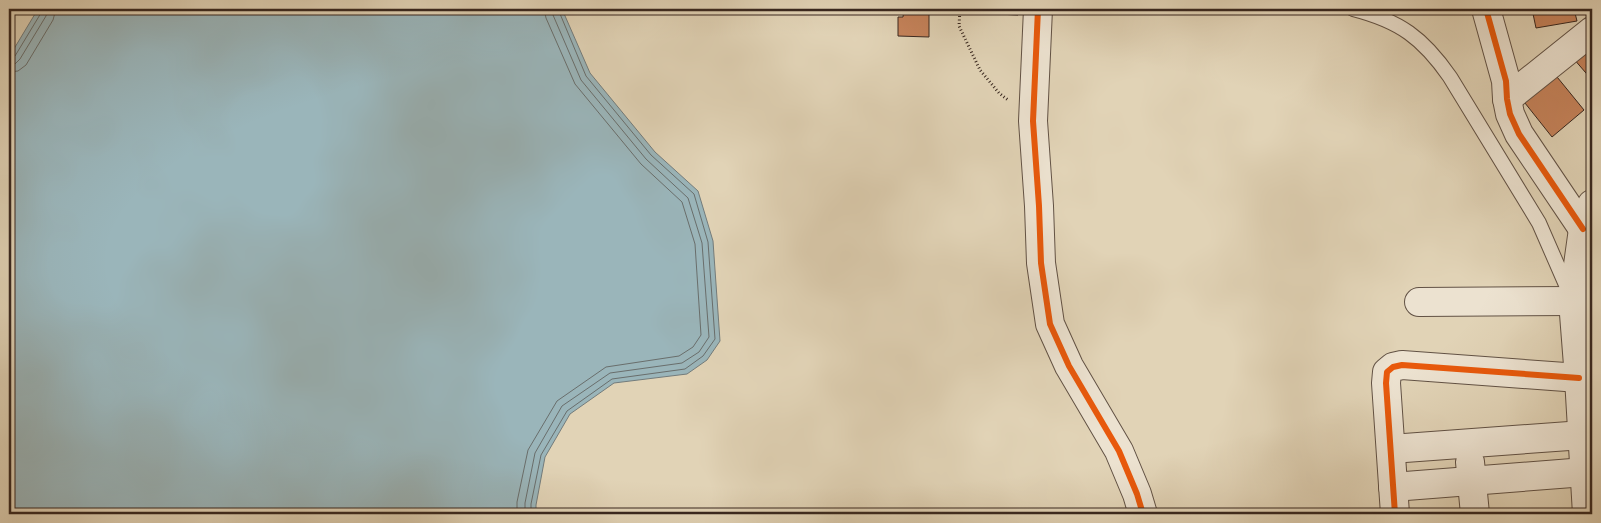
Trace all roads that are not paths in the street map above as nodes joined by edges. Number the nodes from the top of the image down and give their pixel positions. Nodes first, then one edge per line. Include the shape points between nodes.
1 (1038, 9) edge
2 (1353, 9) edge
3 (1486, 9) edge
4 (1592, 31) edge
5 (1507, 99) junction
6 (1592, 204) edge
7 (1583, 229) junction
8 (1573, 301) junction
9 (1419, 302) dead end
10 (1580, 378) junction
11 (1583, 434) junction
12 (1469, 443) junction
13 (1390, 449) junction
14 (1585, 472) junction
15 (1471, 481) junction
16 (1393, 487) junction
17 (1143, 514) edge
18 (1395, 514) edge
19 (1475, 514) edge
20 (1583, 514) edge

1 - 17 street via 1033,121 1040,206 1040,263 1050,324 1069,366 1120,451
2 - 8 lane via 1393,22 1419,39 1435,56 1539,223
3 - 5 street via 1506,81
4 - 5 street
5 - 7 street via 1519,134
6 - 7 street
7 - 8 street
8 - 9 street
8 - 10 street
10 - 11 street
10 - 13 street via 1402,365 1392,367 1387,372 1386,384
11 - 12 street
11 - 14 street
12 - 13 street
12 - 15 street
13 - 16 street
14 - 15 street
14 - 20 street
15 - 16 street
15 - 19 street
16 - 18 street

